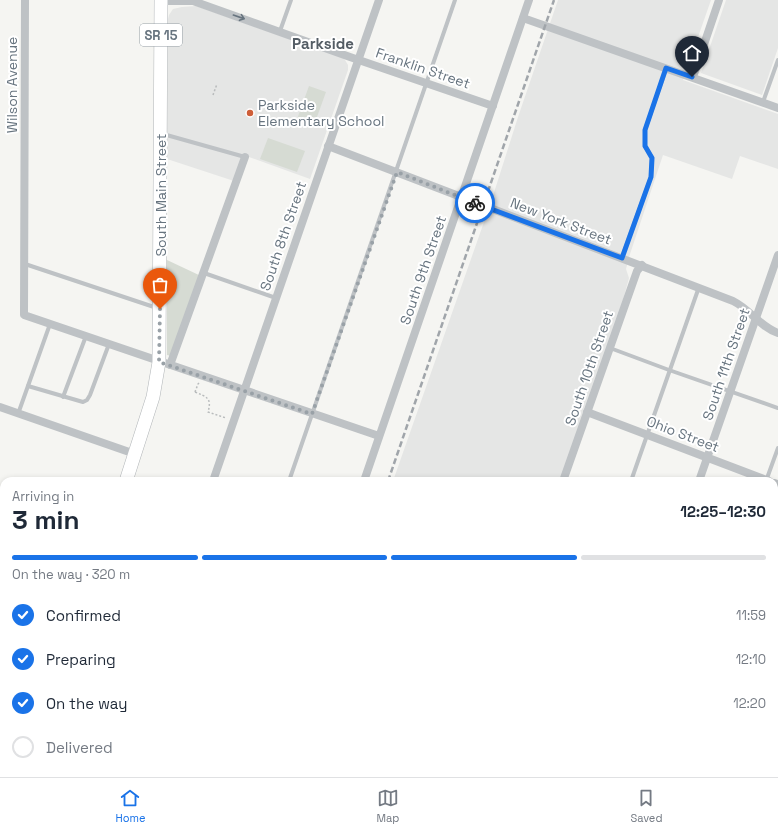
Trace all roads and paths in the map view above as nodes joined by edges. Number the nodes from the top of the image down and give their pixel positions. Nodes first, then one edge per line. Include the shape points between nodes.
1 (25, 0) edge
2 (291, 0) edge
3 (379, 0) edge
4 (455, 0) edge
5 (529, 0) edge
6 (719, 0) edge
7 (161, 1) edge
8 (203, 2) edge
9 (523, 18) junction
10 (280, 31) junction
11 (358, 60) junction
12 (778, 60) edge
13 (666, 68) junction
14 (692, 77) junction
15 (426, 83) junction
16 (217, 84) dead end
17 (213, 95) dead end
18 (763, 102) junction
19 (493, 106) junction
20 (778, 108) edge
21 (161, 134) junction
22 (328, 146) junction
23 (245, 156) joint
24 (397, 172) junction
25 (462, 198) junction
26 (778, 257) edge
27 (622, 258) junction
28 (24, 264) junction
29 (642, 265) junction
30 (204, 274) junction
31 (699, 287) junction
32 (276, 298) junction
33 (160, 309) junction
34 (755, 318) junction
35 (50, 324) junction
36 (778, 333) edge
37 (86, 336) junction
38 (109, 344) junction
39 (610, 348) junction
40 (165, 363) junction
41 (669, 370) junction
42 (202, 376) junction
43 (28, 386) junction
44 (244, 390) junction
45 (730, 390) junction
46 (63, 397) junction
47 (0, 408) edge
48 (778, 408) edge
49 (587, 412) junction
50 (18, 414) junction
51 (312, 414) junction
52 (226, 418) dead end
53 (646, 434) junction
54 (379, 436) junction
55 (778, 448) edge
56 (135, 454) junction
57 (708, 458) junction
58 (127, 477) edge
59 (214, 477) edge
60 (290, 477) edge
61 (365, 477) edge
62 (564, 477) edge
63 (632, 477) edge
64 (701, 477) edge
65 (758, 477) edge
66 (770, 477) edge

1 - 28 street, Wilson Avenue
2 - 10 lane
3 - 11 street, South 8th Street
4 - 15 lane
5 - 9 street, South 9th Street
6 - 14 street
7 - 8 street, Franklin Street
7 - 21 main road, South Main Street / SR 15
8 -> 10 street, Franklin Street
9 - 13 street
9 - 19 street, South 9th Street
10 - 11 street, Franklin Street
11 - 15 street, Franklin Street
11 - 22 street, South 8th Street
12 - 18 lane
13 - 14 street
13 - 27 lane via 645,130 645,146 652,158 651,177
14 - 18 street
15 - 19 street, Franklin Street
15 - 24 lane
16 - 17 path
18 - 20 street
19 - 25 street, South 9th Street
21 - 23 lane
21 - 33 main road, South Main Street / SR 15
22 - 24 street, New York Street
22 - 32 street, South 8th Street
23 - 30 street
24 - 25 street, New York Street
24 - 51 lane
25 - 27 street, New York Street
25 - 54 street, South 9th Street
26 - 34 street, South 11th Street
27 - 29 street, New York Street
28 - 33 lane
28 - 35 street, Wilson Avenue via 24,315
29 - 31 street, New York Street
29 - 39 street, South 10th Street via 637,271
30 - 32 lane
30 - 40 street
31 - 34 street, New York Street via 742,306
31 - 41 lane
32 - 44 street, South 8th Street
33 - 40 main road, South Main Street / SR 15
34 - 36 street, New York Street
34 - 45 street, South 11th Street
35 - 37 street
35 - 43 lane
37 - 38 street
37 - 46 lane
38 - 40 street
38 - 46 lane via 87,400 78,402
39 - 41 lane
39 - 49 street, South 10th Street
40 - 42 street
40 - 56 main road, South Main Street / SR 15
41 - 45 lane
41 - 53 lane
42 - 44 street
42 - 52 path via 195,392 204,396 211,404 208,412
43 - 46 lane
43 - 50 lane
44 - 51 street
44 - 59 street, South 8th Street
45 - 48 lane
45 - 57 street, South 11th Street
47 - 50 street
49 - 53 street, Ohio Street
49 - 62 street, South 10th Street
50 - 56 street
51 - 54 street
51 - 60 lane
53 - 57 street, Ohio Street
53 - 63 lane
54 - 61 street, South 9th Street
55 - 66 lane
56 - 58 main road, South Main Street / SR 15
57 - 64 street, South 11th Street
57 - 65 street, Ohio Street

